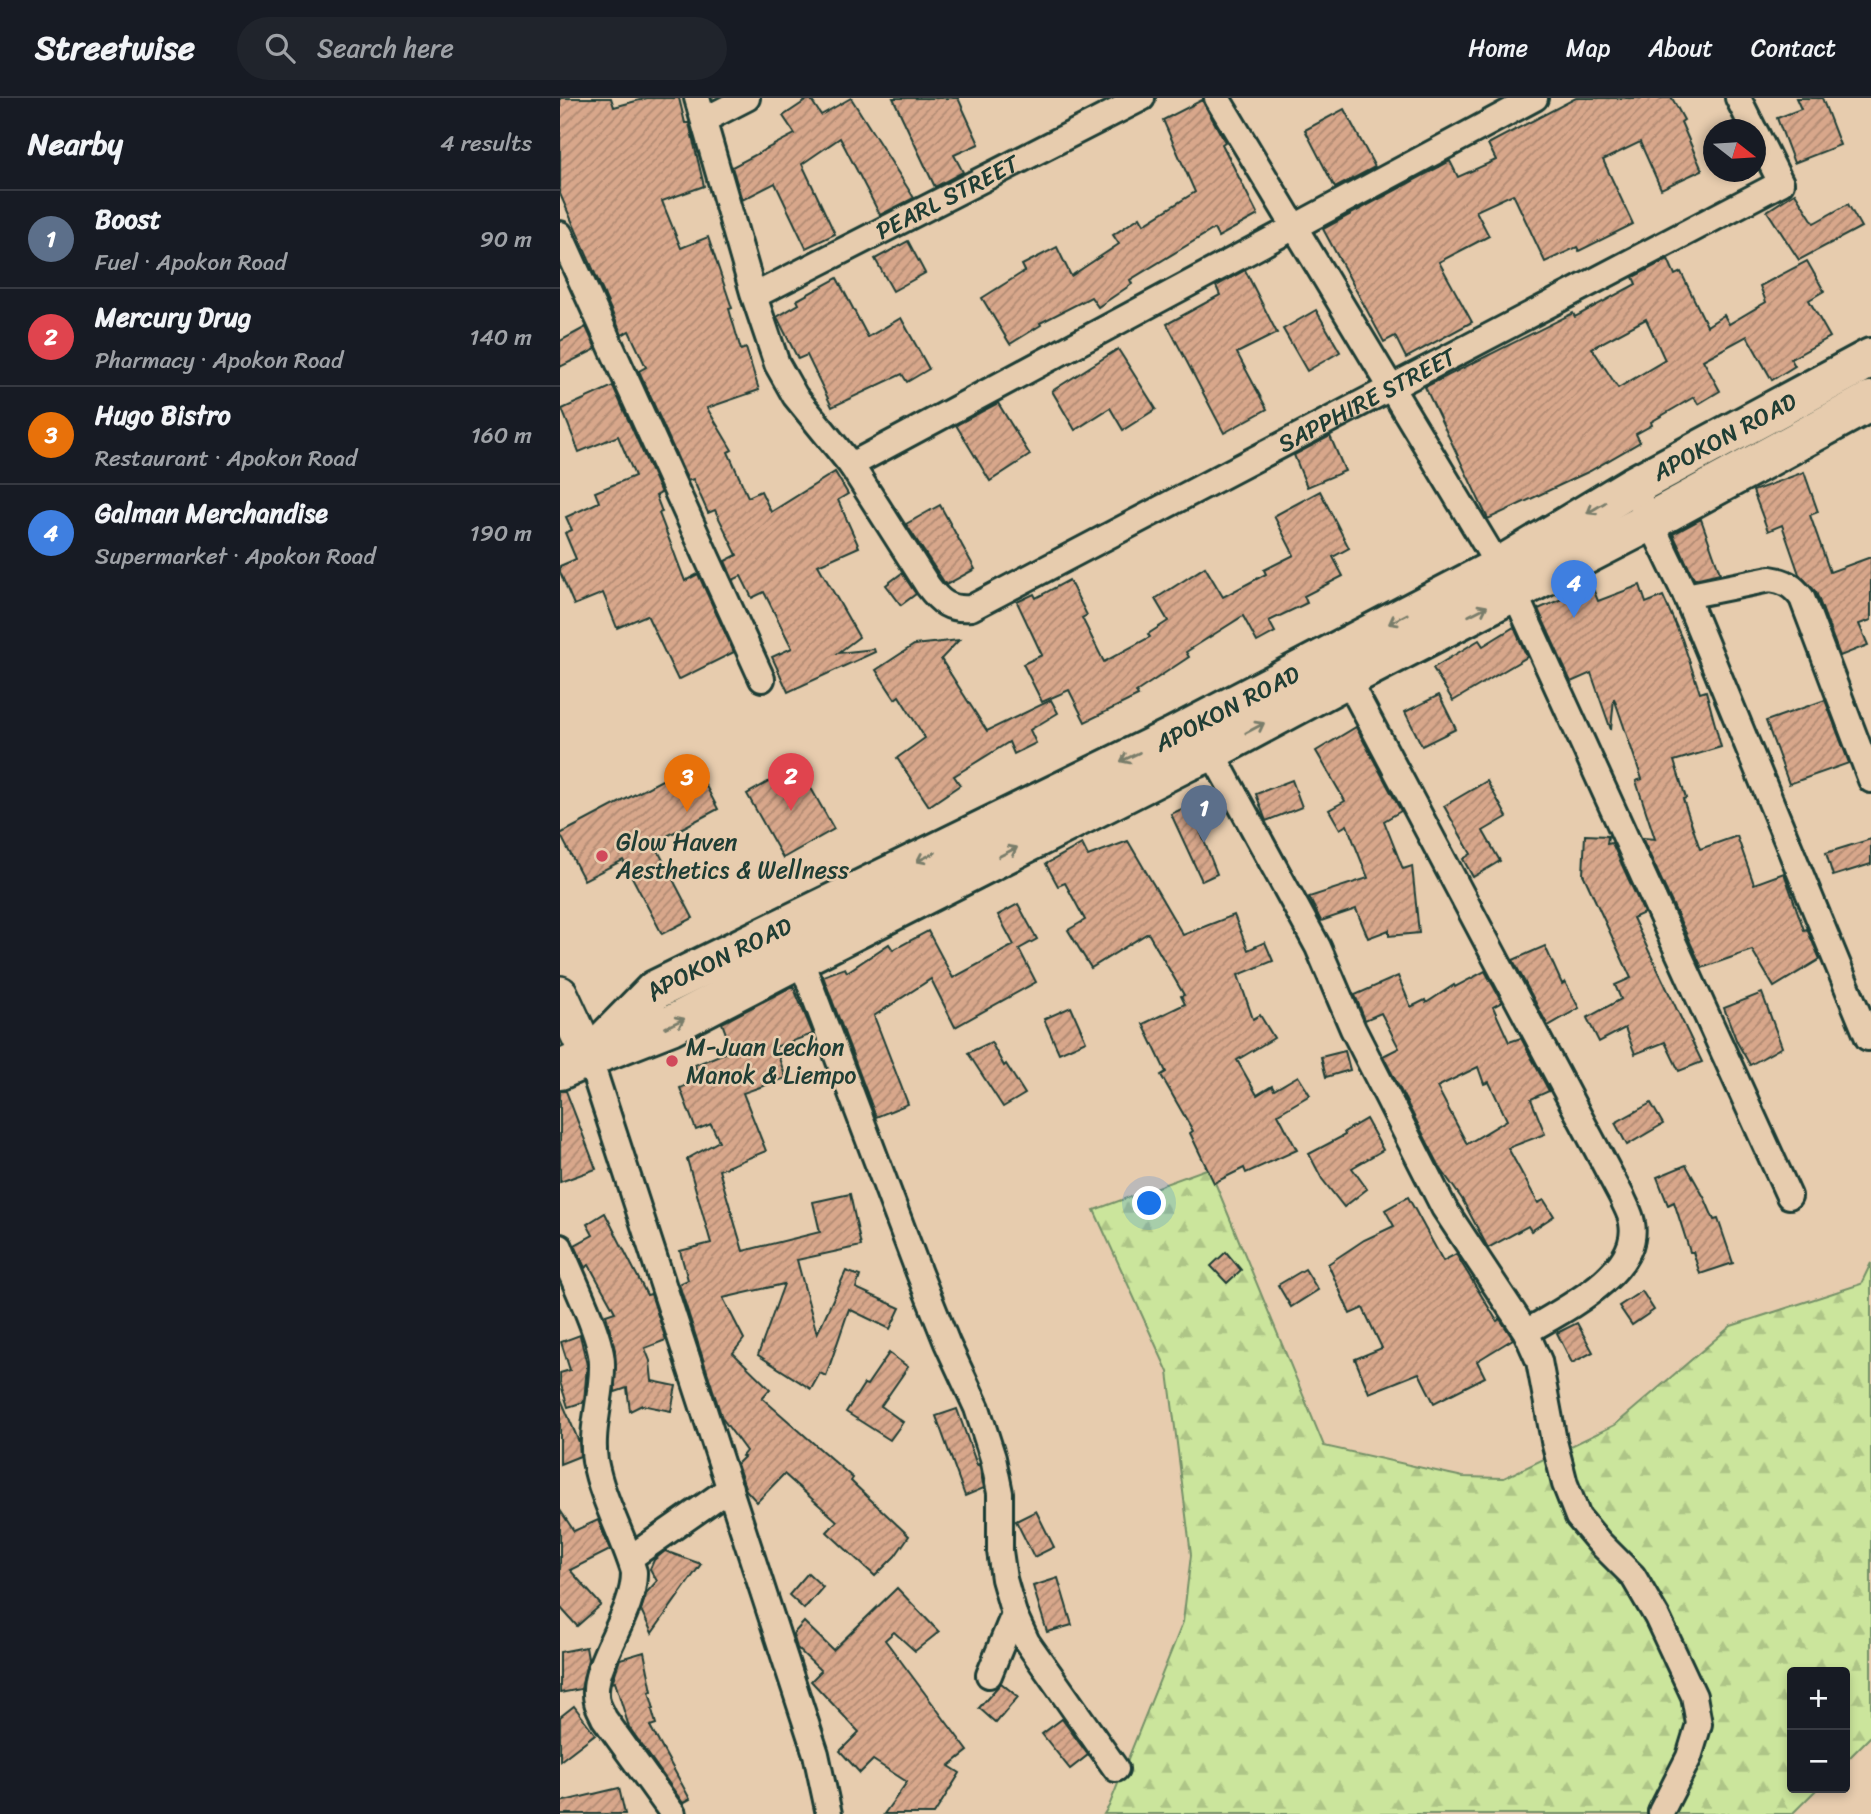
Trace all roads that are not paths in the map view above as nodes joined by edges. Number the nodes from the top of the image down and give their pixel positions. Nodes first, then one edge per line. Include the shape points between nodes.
1 (747, 98) edge
2 (1142, 98) edge
3 (1217, 98) edge
4 (1535, 98) edge
5 (1738, 98) edge
6 (701, 109) edge
7 (1749, 119) edge
8 (1766, 153) edge
9 (1293, 227) junction
10 (562, 245) edge
11 (754, 296) junction
12 (1871, 358) edge
13 (1390, 388) junction
14 (1871, 401) edge
15 (850, 465) junction
16 (1633, 486) junction
17 (1649, 522) junction
18 (1506, 580) junction
19 (1686, 596) junction
20 (1348, 678) junction
21 (762, 679) dead end
22 (1211, 751) junction
23 (1871, 780) edge
24 (800, 958) junction
25 (560, 994) edge
26 (1868, 1038) dead end
27 (574, 1064) edge
28 (1788, 1196) dead end
29 (560, 1247) edge
30 (1526, 1332) junction
31 (730, 1488) junction
32 (630, 1558) junction
33 (1014, 1614) junction
34 (989, 1675) dead end
35 (1116, 1769) dead end
36 (1661, 1812) dead end
37 (828, 1813) edge
38 (673, 1814) edge

1 - 6 street
2 - 11 street, PEARL STREET
3 - 9 street
4 - 9 street
5 - 7 street
6 - 11 street
8 - 13 street, SAPPHIRE STREET via 1781,184
9 - 13 street
9 - 15 street
10 - 21 street
11 - 15 street via 777,363 795,396
12 - 16 highway, APOKON ROAD
13 - 15 street, SAPPHIRE STREET via 971,608 942,603
13 - 18 street
14 - 17 highway, APOKON ROAD
16 - 17 street
16 -> 18 highway, APOKON ROAD
17 - 18 highway, APOKON ROAD
17 - 19 street
20 -> 18 highway, APOKON ROAD
18 -> 27 highway, APOKON ROAD via 655,990
18 - 28 street
19 - 23 street via 1770,579 1795,588
19 - 26 street
22 -> 20 highway, APOKON ROAD
20 - 30 street via 1632,1223 1632,1242 1607,1280
24 -> 22 highway, APOKON ROAD
22 - 30 street via 1318,947 1353,1029 1438,1197
27 -> 24 highway, APOKON ROAD via 671,1026
24 - 33 street via 919,1273 981,1421 1000,1493 1000,1551
25 - 27 main road
27 - 31 street
29 - 32 street via 602,1360 595,1456 598,1477
30 - 36 street via 1539,1361 1554,1441 1578,1517 1633,1576 1694,1696 1699,1724 1689,1757
31 - 32 street
31 - 37 street via 816,1754
32 - 38 street via 635,1587 601,1667 596,1701
33 - 34 street
33 - 35 street via 1027,1642

